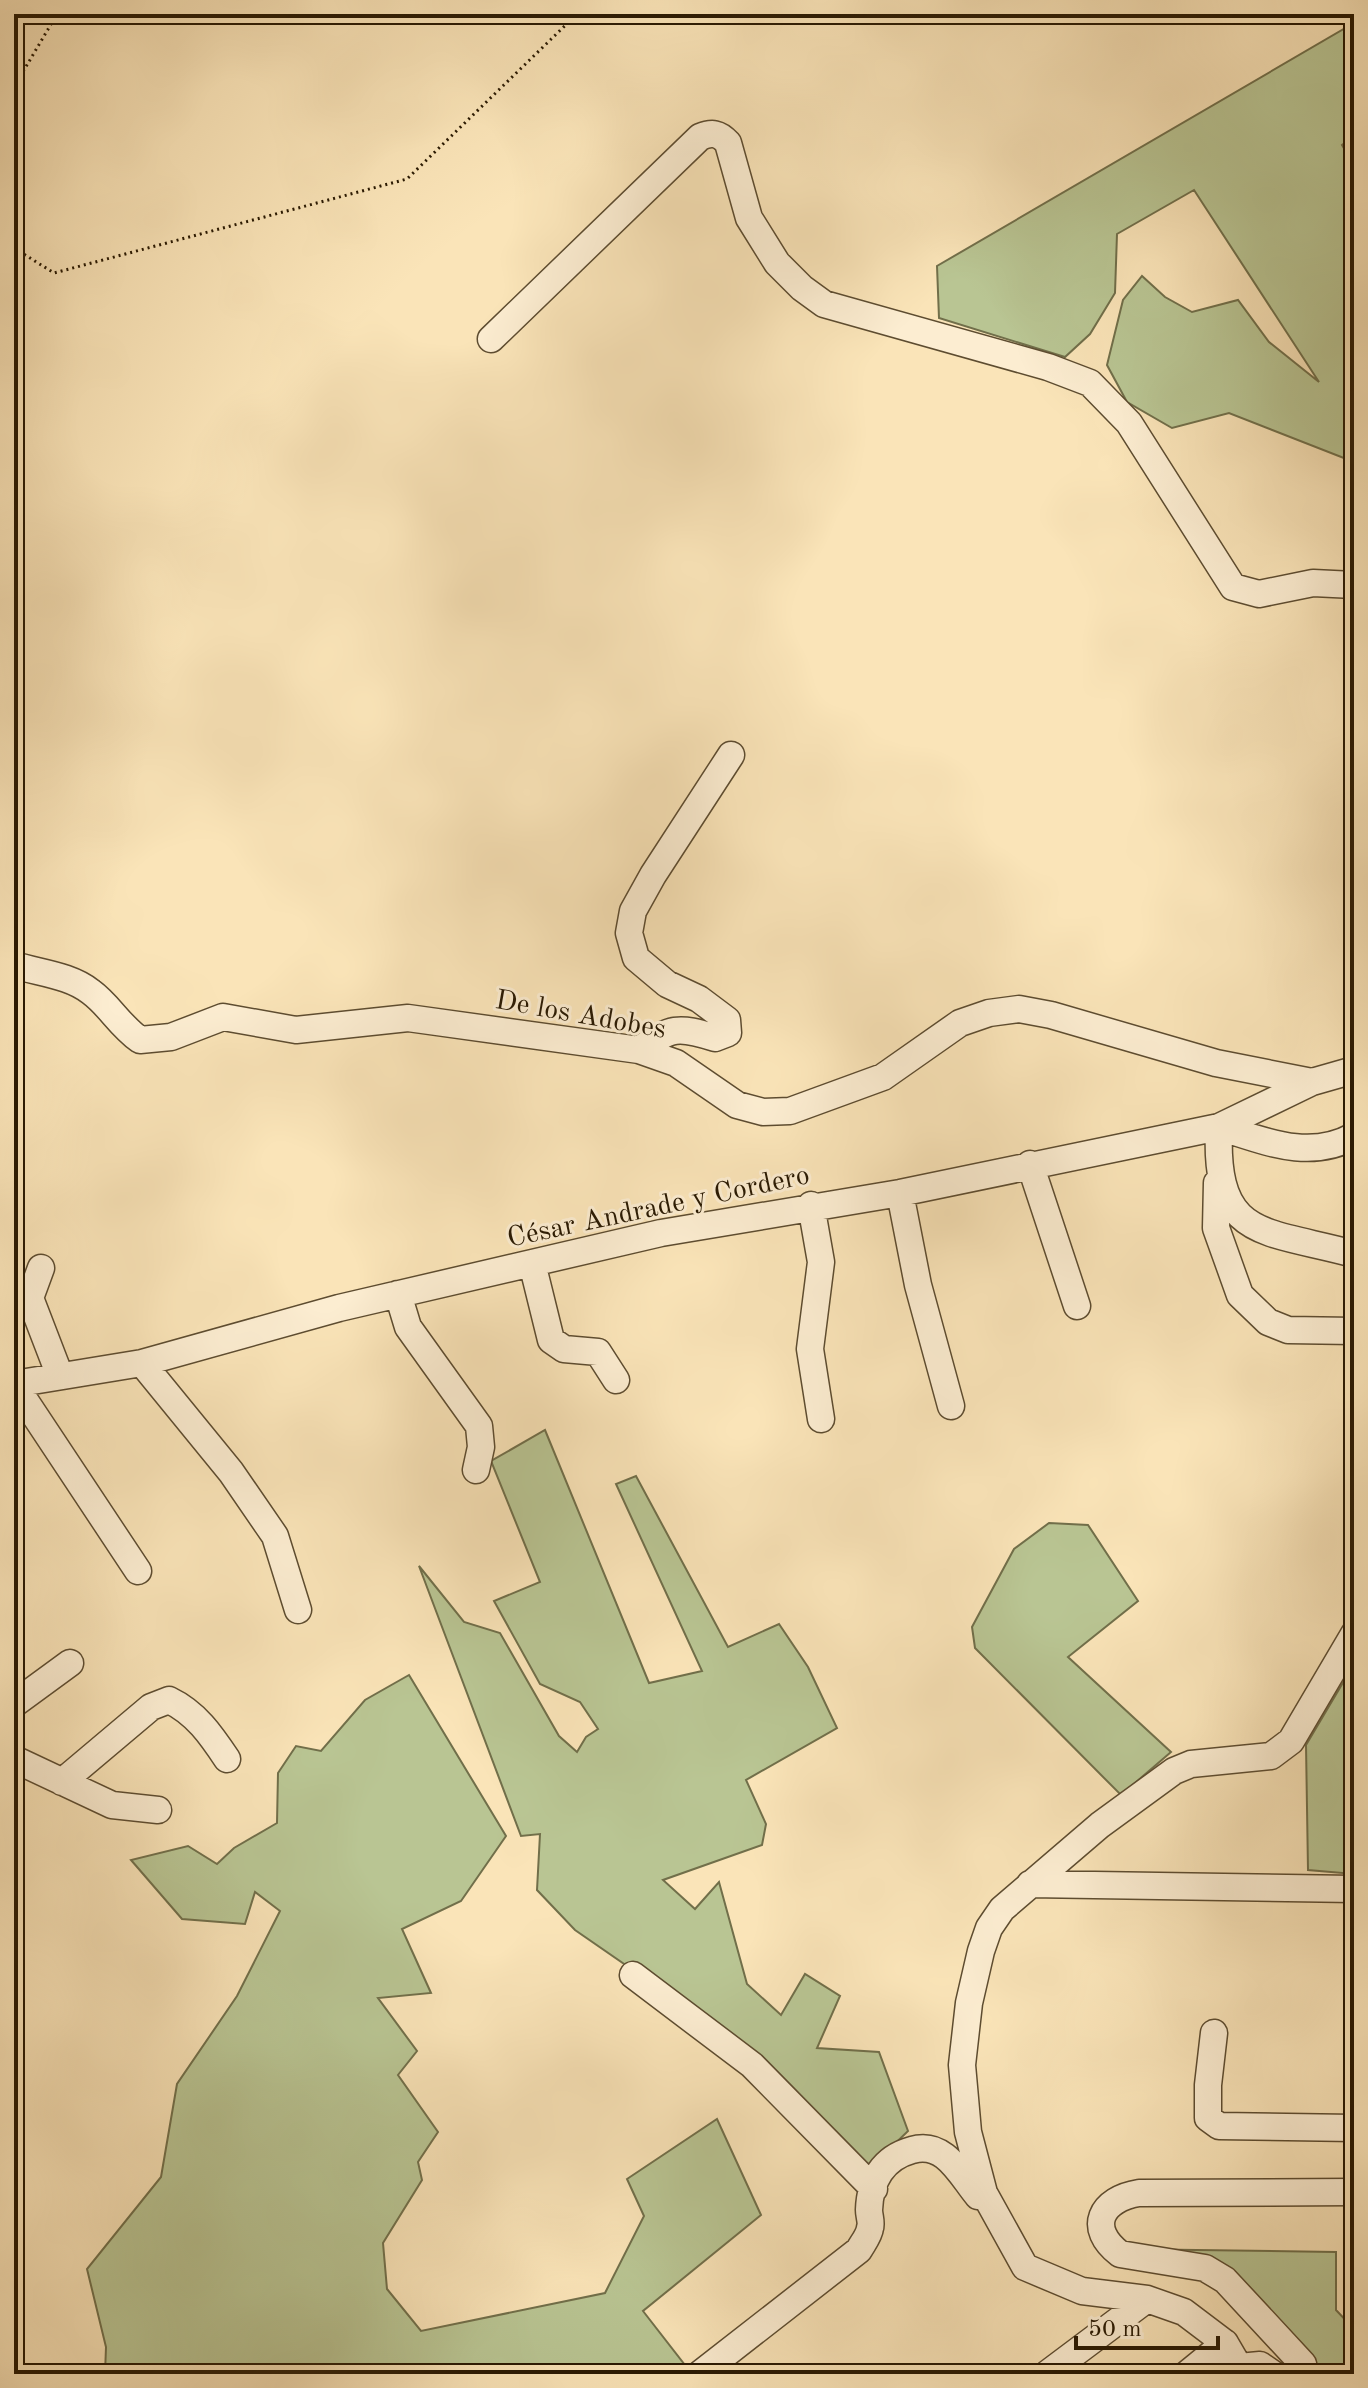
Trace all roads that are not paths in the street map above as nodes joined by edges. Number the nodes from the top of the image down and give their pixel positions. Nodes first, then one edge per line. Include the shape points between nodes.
1 (491, 339) dead end
2 (1354, 585) edge
3 (731, 755) dead end
4 (14, 965) edge
5 (639, 1050) junction
6 (1354, 1070) edge
7 (1312, 1082) junction
8 (1219, 1127) junction
9 (1354, 1136) edge
10 (1030, 1164) junction
11 (1217, 1168) junction
12 (900, 1193) junction
13 (811, 1205) junction
14 (1354, 1254) edge
15 (532, 1263) junction
16 (41, 1268) dead end
17 (398, 1294) junction
18 (1077, 1306) dead end
19 (1354, 1331) edge
20 (142, 1363) junction
21 (60, 1376) junction
22 (616, 1380) dead end
23 (14, 1384) edge
24 (951, 1406) dead end
25 (821, 1419) dead end
26 (476, 1470) dead end
27 (138, 1571) dead end
28 (298, 1610) dead end
29 (1354, 1634) edge
30 (70, 1663) dead end
31 (14, 1704) edge
32 (14, 1759) edge
33 (227, 1759) dead end
34 (62, 1782) junction
35 (158, 1810) dead end
36 (1030, 1884) junction
37 (1354, 1889) edge
38 (633, 1975) dead end
39 (1214, 2033) dead end
40 (1354, 2128) edge
41 (874, 2189) junction
42 (1354, 2192) edge
43 (992, 2210) junction
44 (1147, 2299) junction
45 (1225, 2343) junction
46 (1238, 2371) edge
47 (700, 2374) edge
48 (1047, 2374) edge
49 (1187, 2374) edge
50 (1273, 2374) edge
51 (1305, 2374) edge

1 - 2 street via 700,137 720,135 728,143 758,235 777,263 824,304 1090,383 1129,423 1233,587 1259,594 1313,583
3 - 5 street via 653,875 633,911 629,933 636,958 667,984 717,1011 727,1020 728,1033 715,1038 684,1028 663,1032
4 - 5 street, De los Adobes via 91,991 119,1025 140,1040 171,1037 223,1017 296,1030 408,1018
5 - 7 street, De los Adobes via 676,1063 737,1105 763,1112 790,1111 883,1077 960,1023 1019,1009 1216,1063
6 - 7 street, César Andrade y Cordero
7 - 8 street, César Andrade y Cordero
8 - 9 street via 1297,1148 1328,1149
8 - 10 street, César Andrade y Cordero
8 - 11 street
10 - 12 street, César Andrade y Cordero
10 - 18 street
11 - 14 street via 1227,1203 1241,1219
11 - 19 street via 1216,1228 1240,1295 1268,1322 1288,1330
12 - 13 street, César Andrade y Cordero
12 - 24 street
13 - 15 street, César Andrade y Cordero
13 - 25 street via 821,1262 810,1349
15 - 17 street, César Andrade y Cordero
15 - 22 street via 551,1340 564,1349 598,1352
16 - 21 street via 30,1298
17 - 20 street, César Andrade y Cordero
17 - 26 street via 408,1327 479,1426
20 - 21 street, César Andrade y Cordero
20 - 28 street via 231,1472 275,1536
21 - 23 street, César Andrade y Cordero
23 - 27 street
29 - 36 street via 1291,1741 1271,1756 1191,1764 1174,1771
30 - 31 street
32 - 34 street
33 - 34 street via 208,1730 169,1700 151,1707
34 - 35 street via 112,1805
36 - 37 street
36 - 43 street via 989,1928 969,2003 962,2065 968,2132
38 - 41 street via 752,2065
39 - 40 street via 1208,2118 1219,2126
41 - 43 street via 888,2159 920,2148 949,2159
41 - 47 street via 871,2228 859,2250
42 - 51 street via 1139,2193 1113,2201 1102,2212 1101,2230 1120,2254 1205,2268 1225,2280 1303,2364
43 - 44 street via 1025,2267 1082,2291
44 - 45 street via 1184,2312
44 - 48 street
45 - 46 street
45 - 49 street
46 - 50 street via 1260,2365

